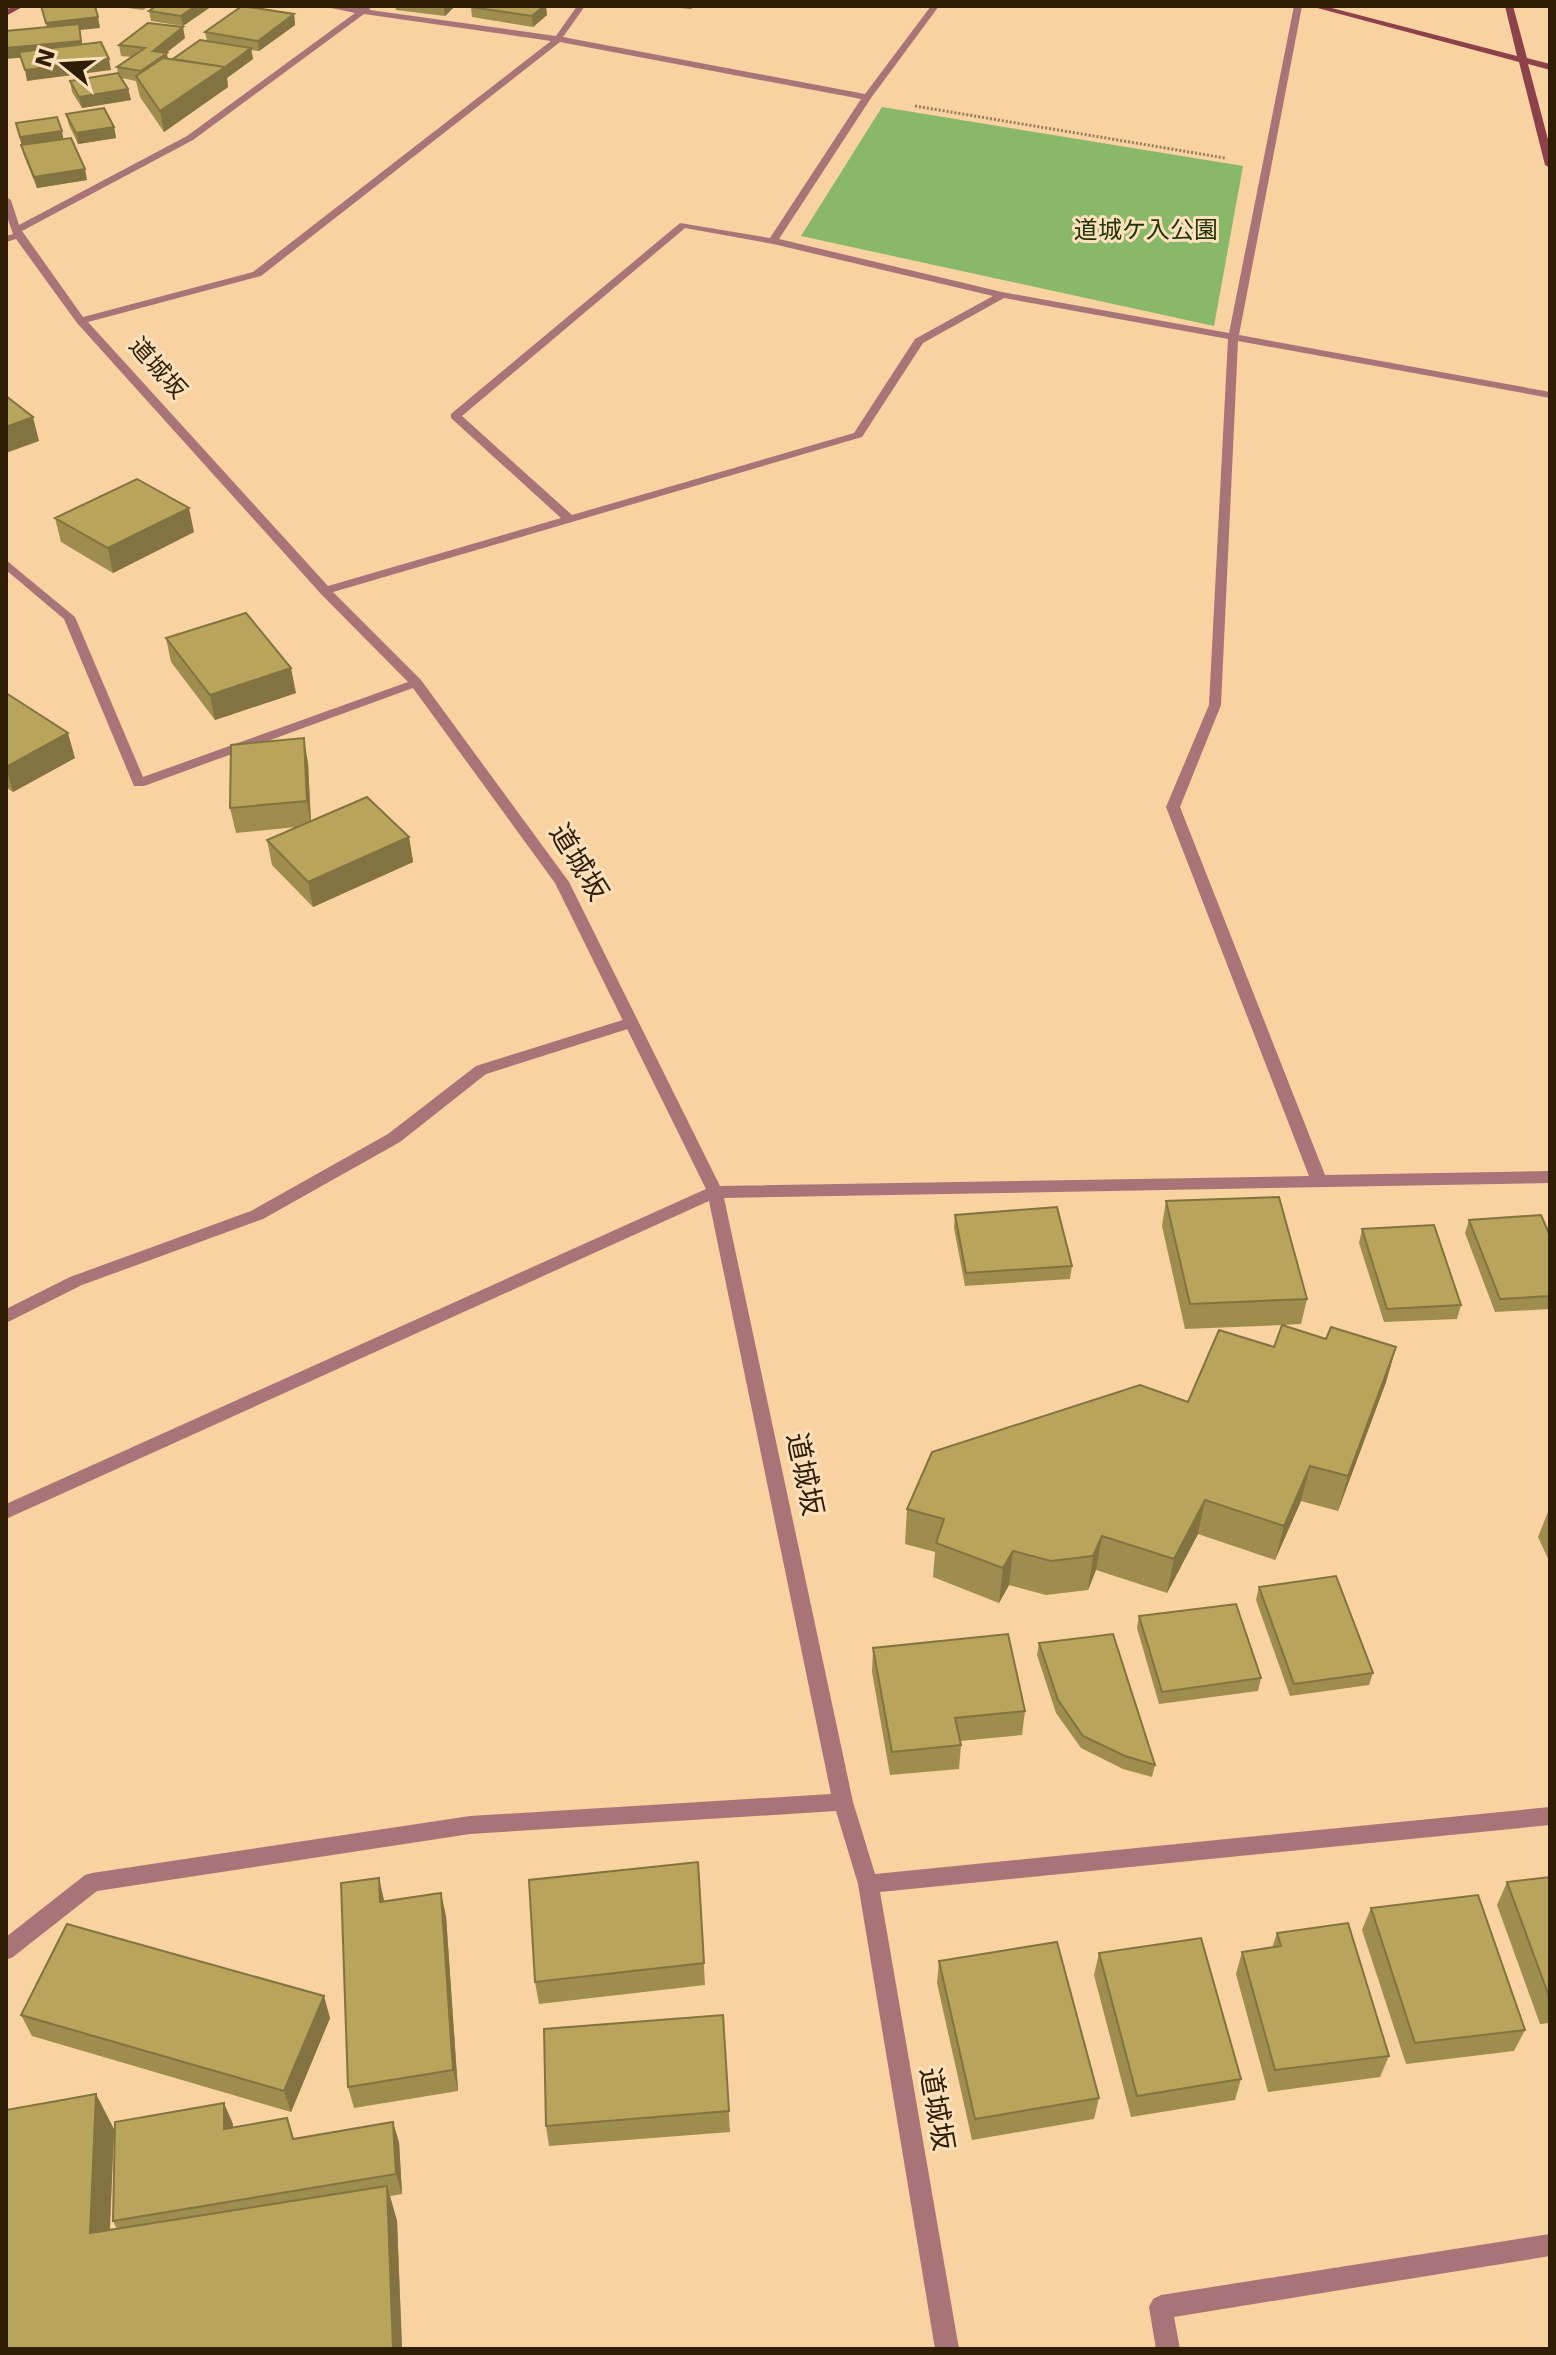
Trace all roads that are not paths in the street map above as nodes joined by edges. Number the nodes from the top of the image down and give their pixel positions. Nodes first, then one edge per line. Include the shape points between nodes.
1 (20, 6) edge
2 (326, 6) edge
3 (581, 6) edge
4 (935, 6) edge
5 (1298, 6) edge
6 (1314, 6) edge
7 (1509, 6) edge
8 (366, 9) edge
9 (6, 13) edge
10 (558, 39) junction
11 (1522, 62) junction
12 (1550, 67) edge
13 (867, 97) junction
14 (1550, 165) edge
15 (6, 200) edge
16 (18, 233) junction
17 (6, 239) edge
18 (773, 241) junction
19 (1002, 295) junction
20 (81, 321) junction
21 (1233, 340) junction
22 (1550, 395) edge
23 (570, 520) junction
24 (6, 564) edge
25 (325, 591) junction
26 (416, 683) junction
27 (629, 1023) junction
28 (1550, 1177) edge
29 (1319, 1181) junction
30 (715, 1192) junction
31 (6, 1317) edge
32 (6, 1512) edge
33 (843, 1802) junction
34 (1550, 1816) edge
35 (868, 1884) junction
36 (6, 1950) edge
37 (1550, 2245) edge
38 (947, 2349) edge
39 (1168, 2349) edge

1 - 9 street
2 - 8 street
3 - 10 street
4 - 13 street
5 - 21 street
6 - 11 street
7 - 11 street
8 - 10 street
8 - 16 street via 190,138
10 - 13 street
10 - 20 street via 257,274
11 - 12 street
11 - 14 street
13 - 18 street
15 - 16 street, 道城坂
16 - 17 street
16 - 20 street, 道城坂
18 - 19 street
18 - 23 street via 683,225 455,416
19 - 21 street
19 - 23 street via 919,341 858,435
20 - 25 street, 道城坂
21 - 22 street
21 - 29 street via 1215,705 1173,807
23 - 25 street
24 - 26 street via 69,617 139,783
25 - 26 street, 道城坂
26 - 27 street, 道城坂 via 562,882
27 - 30 street, 道城坂
27 - 31 street via 481,1070 394,1138 257,1215 76,1281
28 - 29 street
29 - 30 street
30 - 32 street
30 - 33 street, 道城坂
33 - 35 street, 道城坂
33 - 36 street via 470,1825 92,1882
34 - 35 street
35 - 38 street, 道城坂
37 - 39 street via 1161,2307

